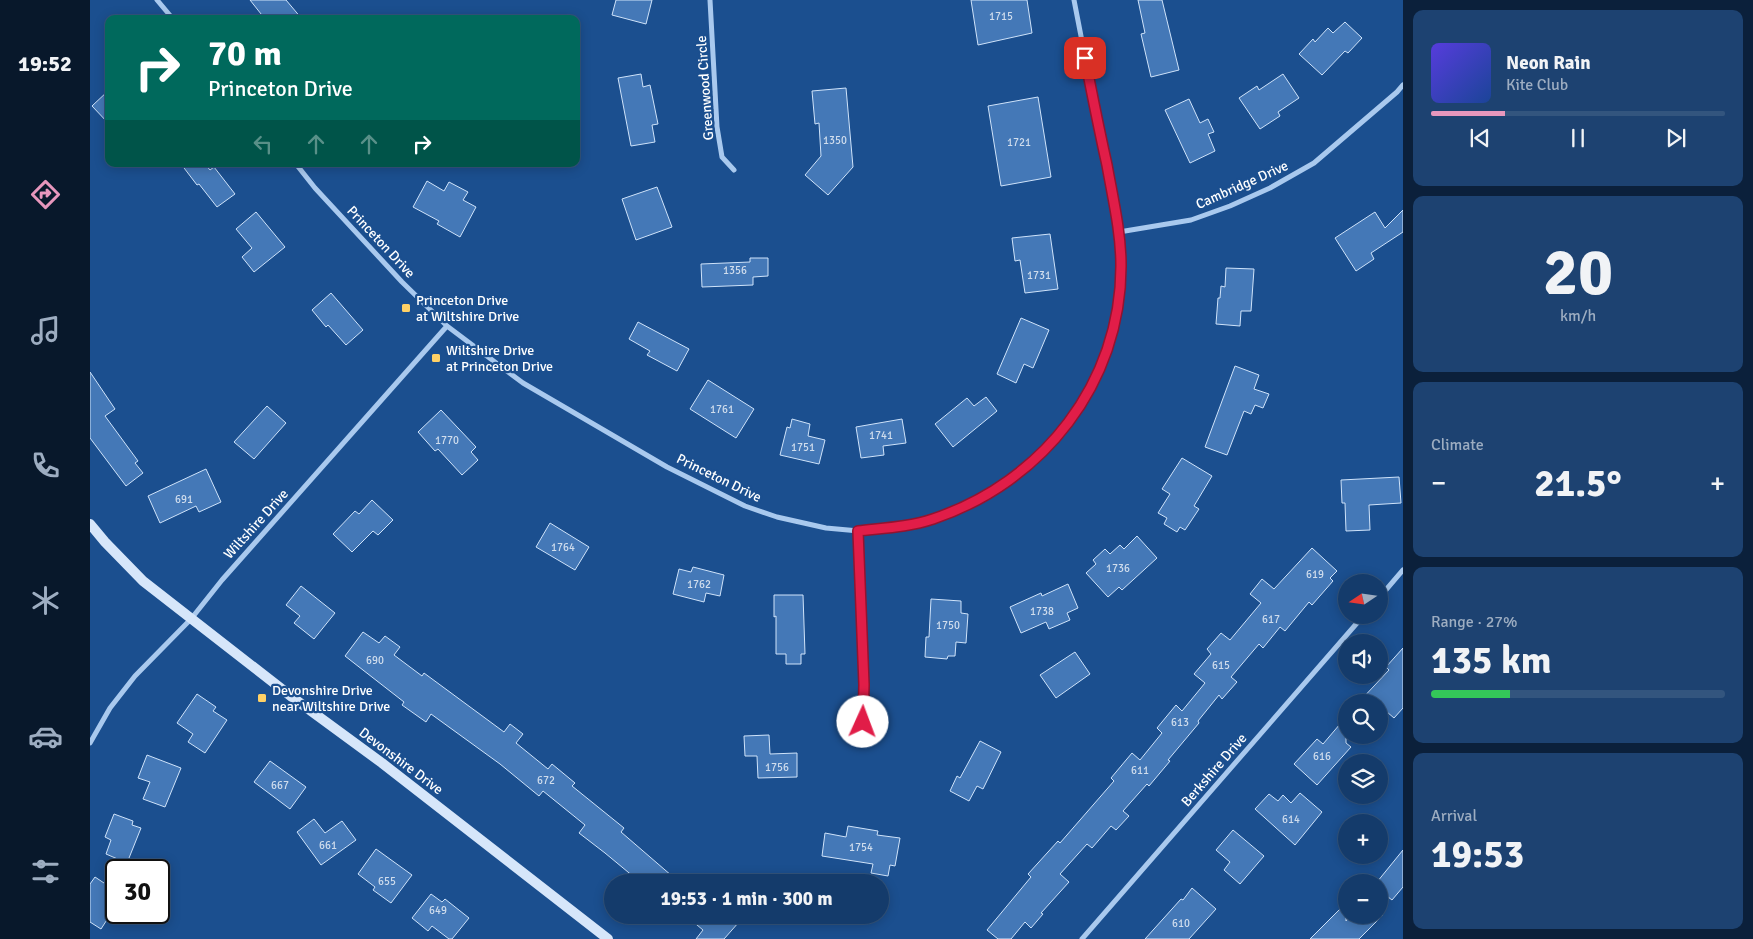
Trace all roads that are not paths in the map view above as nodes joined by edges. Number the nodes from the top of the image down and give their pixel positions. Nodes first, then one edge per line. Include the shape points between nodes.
1 (157, 0) edge
2 (710, 0) edge
3 (1074, 0) edge
4 (170, 15) edge
5 (1403, 85) edge
6 (298, 167) edge
7 (734, 170) dead end
8 (1119, 232) junction
9 (447, 326) junction
10 (90, 524) edge
11 (858, 531) junction
12 (1403, 570) edge
13 (1388, 588) edge
14 (191, 618) junction
15 (1356, 624) edge
16 (863, 722) dead end
17 (90, 743) edge
18 (608, 939) edge
19 (1082, 939) edge

1 - 4 street
2 - 7 street, Greenwood Circle via 717,127 722,157
3 - 8 street, Princeton Drive
5 - 8 street, Cambridge Drive via 1314,163 1270,188 1191,220
6 - 9 street, Princeton Drive via 402,282
8 - 11 street, Princeton Drive via 1119,305 1105,360 1089,391 1050,444 1009,480 960,508 905,526
9 - 11 street, Princeton Drive via 523,383 668,467 745,506 818,526
9 - 14 street, Wiltshire Drive
10 - 14 street, Devonshire Drive via 143,581
11 - 16 street
12 - 13 street
14 - 17 street, Wiltshire Drive via 135,676 110,708
14 - 18 street, Devonshire Drive
15 - 19 street, Berkshire Drive

